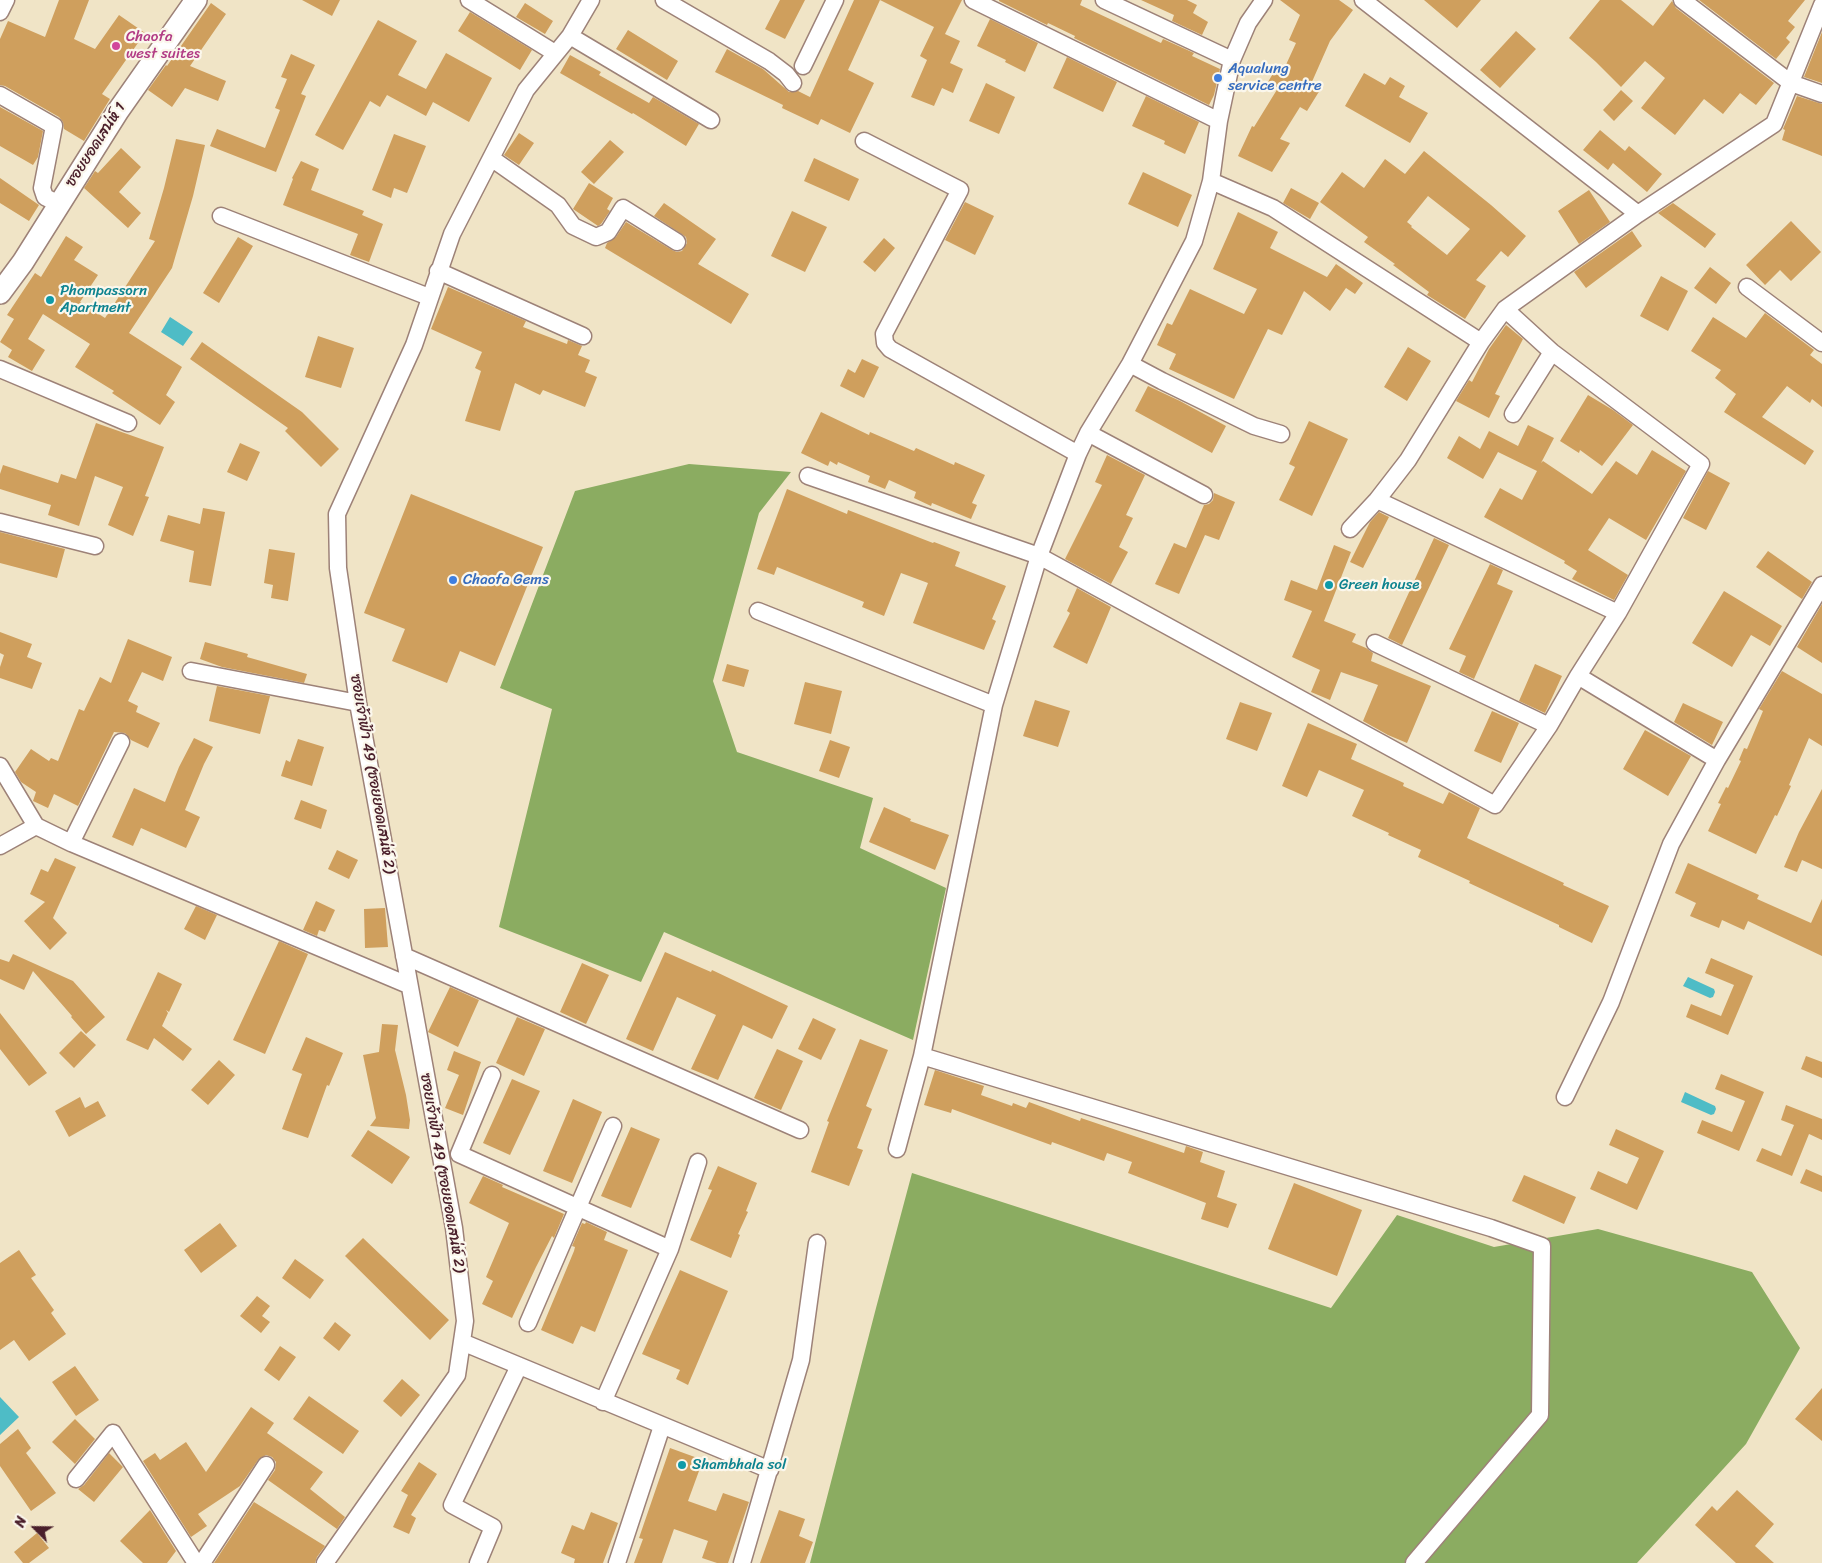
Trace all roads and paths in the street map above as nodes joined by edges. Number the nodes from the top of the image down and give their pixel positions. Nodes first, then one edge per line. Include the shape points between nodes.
1 (6, 0) edge
2 (196, 0) edge
3 (469, 0) edge
4 (591, 0) edge
5 (664, 0) edge
6 (835, 0) edge
7 (973, 0) edge
8 (1104, 0) edge
9 (1264, 0) edge
10 (1363, 0) edge
11 (1682, 0) edge
12 (1822, 5) edge
13 (0, 12) edge
14 (570, 36) junction
15 (555, 53) junction
16 (1232, 60) junction
17 (803, 66) dead end
18 (793, 83) dead end
19 (1792, 83) junction
20 (1822, 94) edge
21 (0, 95) edge
22 (712, 120) dead end
23 (1218, 121) junction
24 (864, 141) dead end
25 (491, 158) junction
26 (1212, 181) junction
27 (59, 204) junction
28 (1638, 214) junction
29 (221, 216) dead end
30 (677, 242) dead end
31 (438, 271) junction
32 (1746, 286) dead end
33 (0, 293) edge
34 (429, 297) junction
35 (1506, 309) junction
36 (584, 336) dead end
37 (1481, 342) junction
38 (1822, 343) edge
39 (1552, 352) junction
40 (1130, 364) junction
41 (0, 369) edge
42 (1513, 414) dead end
43 (128, 423) dead end
44 (1088, 433) junction
45 (1281, 434) dead end
46 (1078, 454) junction
47 (808, 476) dead end
48 (1204, 495) dead end
49 (1377, 500) junction
50 (0, 522) edge
51 (1350, 529) dead end
52 (95, 546) dead end
53 (1039, 556) junction
54 (1822, 585) edge
55 (758, 610) dead end
56 (1618, 613) junction
57 (1375, 643) dead end
58 (191, 671) dead end
59 (1578, 676) junction
60 (358, 703) junction
61 (994, 705) junction
62 (1549, 726) junction
63 (121, 742) dead end
64 (1716, 760) junction
65 (0, 766) edge
66 (36, 826) junction
67 (71, 844) junction
68 (0, 846) edge
69 (404, 956) junction
70 (408, 985) junction
71 (922, 1056) junction
72 (492, 1074) dead end
73 (1565, 1097) dead end
74 (613, 1126) dead end
75 (800, 1130) dead end
76 (897, 1149) dead end
77 (698, 1162) dead end
78 (578, 1208) junction
79 (817, 1243) dead end
80 (670, 1249) junction
81 (528, 1323) dead end
82 (462, 1342) junction
83 (519, 1366) junction
84 (603, 1402) junction
85 (662, 1426) junction
86 (266, 1465) dead end
87 (770, 1470) junction
88 (76, 1479) dead end
89 (196, 1563) edge
90 (202, 1563) edge
91 (325, 1563) edge
92 (478, 1563) edge
93 (617, 1563) edge
94 (742, 1563) edge
95 (1414, 1563) edge

1 - 13 street
2 - 27 street, ซอยยอดเสน่ห์ 1 via 118,111
3 - 15 street
4 - 14 street, ซอยเจ้าฟ้า 49 (ซอยยอดเสน่ห์ 2)
5 - 18 street via 769,61
6 - 17 street
7 - 23 street
8 - 16 street
9 - 16 street via 1248,23
10 - 28 street
11 - 19 street
12 - 19 street
14 - 15 street, ซอยเจ้าฟ้า 49 (ซอยยอดเสน่ห์ 2)
14 - 22 street
15 - 25 street, ซอยเจ้าฟ้า 49 (ซอยยอดเสน่ห์ 2) via 526,90
16 - 23 street
19 - 20 street
19 - 28 street via 1774,124
21 - 27 street via 54,126 42,188 44,196
23 - 26 street
24 - 46 street via 960,190 884,334 885,344
25 - 30 street via 558,205 573,226 596,237 608,232 623,208
25 - 31 street, ซอยเจ้าฟ้า 49 (ซอยยอดเสน่ห์ 2) via 452,234
26 - 37 street via 1273,208
26 - 40 street via 1194,241
27 - 33 street, ซอยยอดเสน่ห์ 1
28 - 35 street
29 - 34 street
31 - 34 street, ซอยเจ้าฟ้า 49 (ซอยยอดเสน่ห์ 2)
31 - 36 street
32 - 38 street
34 - 60 street, ซอยเจ้าฟ้า 49 (ซอยยอดเสน่ห์ 2) via 414,344 337,514 338,568
35 - 37 street
35 - 39 street
37 - 49 street via 1408,460
39 - 42 street
39 - 56 street via 1701,464
40 - 44 street
40 - 45 street via 1254,426
41 - 43 street
44 - 46 street
44 - 48 street
46 - 53 street
47 - 53 street
49 - 51 street
49 - 56 street
50 - 52 street
53 - 61 street
53 - 62 street via 1495,805
54 - 64 street
55 - 61 street
56 - 59 street
57 - 62 street
58 - 60 street
59 - 62 street
59 - 64 street
60 - 69 street, ซอยเจ้าฟ้า 49 (ซอยยอดเสน่ห์ 2)
61 - 71 street
63 - 67 street
64 - 73 street via 1671,844 1611,1002
65 - 66 street
66 - 67 street
66 - 68 street
67 - 70 street
69 - 70 street, ซอยเจ้าฟ้า 49 (ซอยยอดเสน่ห์ 2)
69 - 75 street
70 - 82 street, ซอยเจ้าฟ้า 49 (ซอยยอดเสน่ห์ 2) via 454,1228 465,1321
71 - 76 street
71 - 95 street via 1542,1246 1540,1415
72 - 78 street via 459,1154
74 - 78 street
77 - 80 street
78 - 80 street
78 - 81 street
79 - 87 street via 801,1360
80 - 84 street
82 - 83 street
82 - 91 street, ซอยเจ้าฟ้า 49 (ซอยยอดเสน่ห์ 2) via 457,1374
83 - 84 street
83 - 92 street via 452,1505 493,1527
84 - 85 street
85 - 87 street
85 - 93 street
86 - 90 street
87 - 94 street
88 - 89 street via 113,1433

